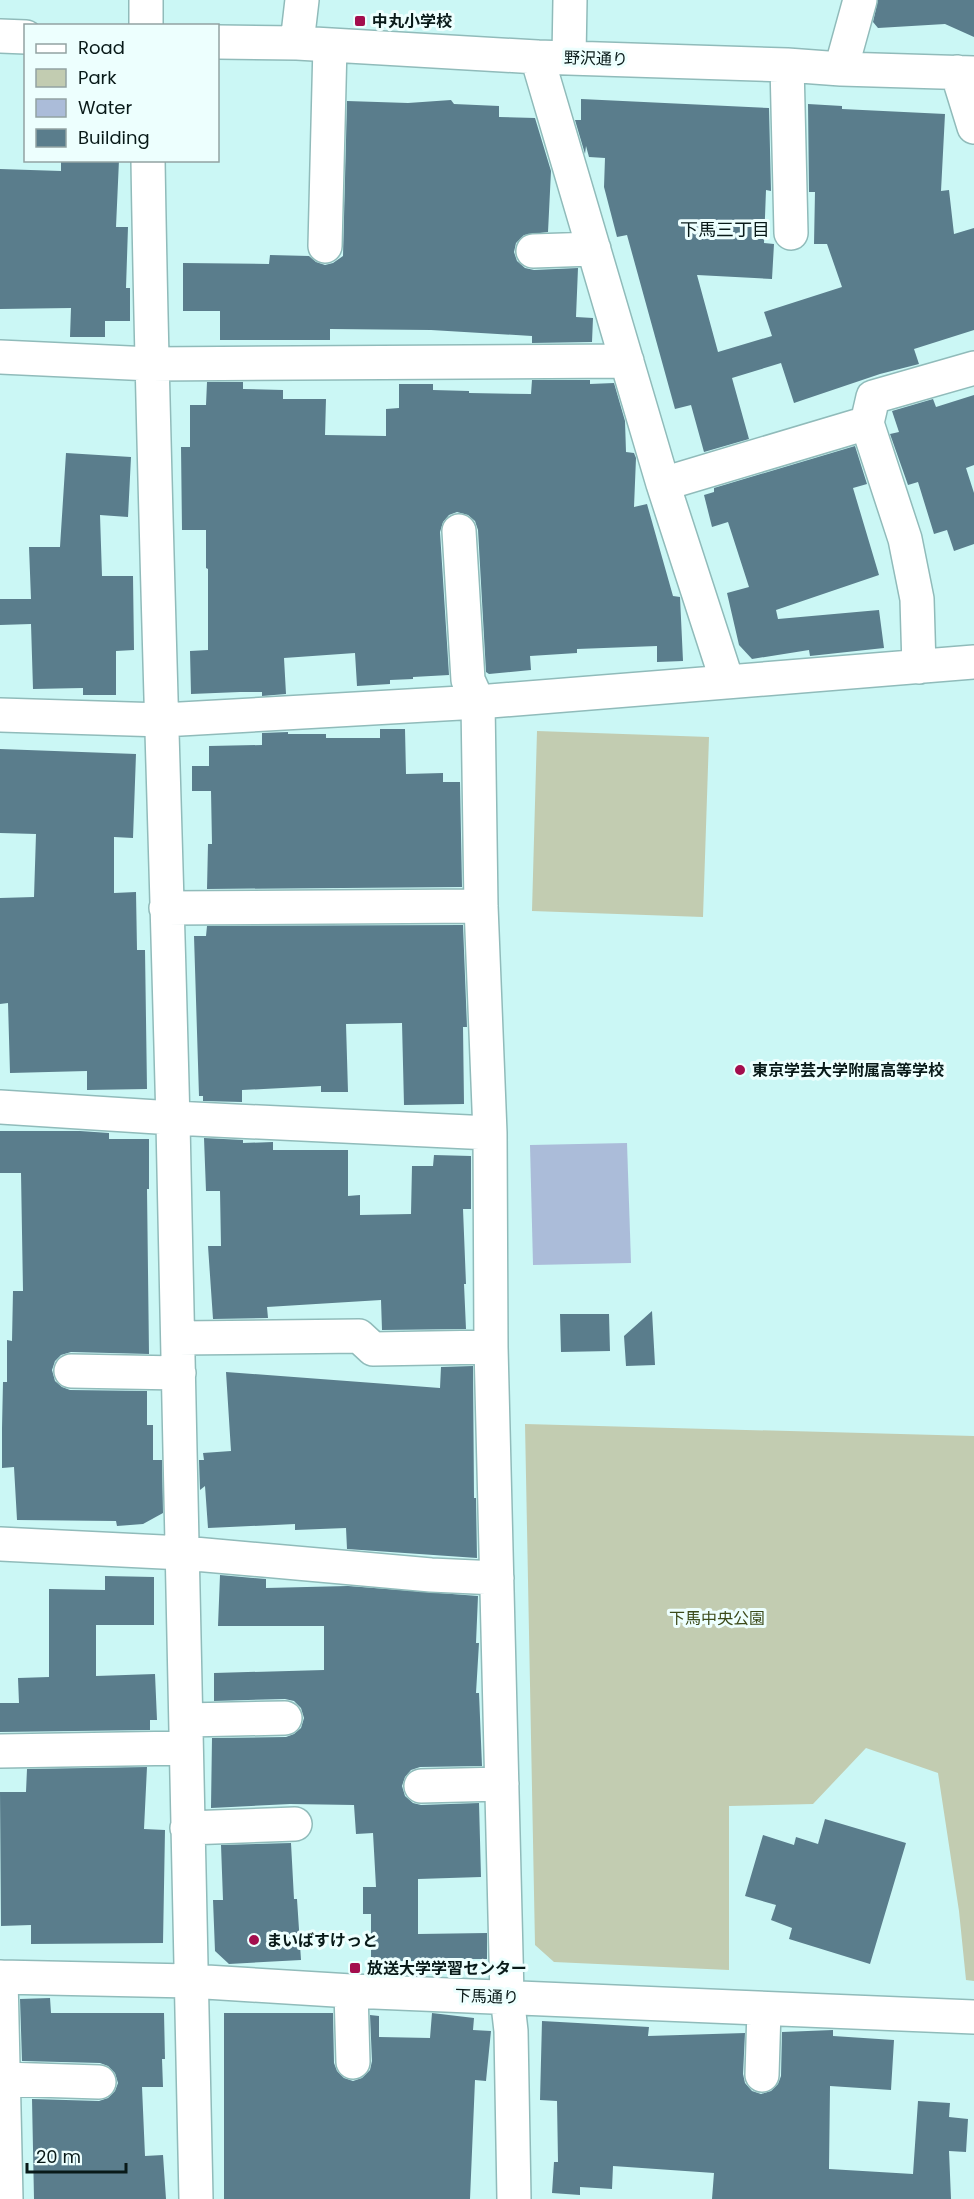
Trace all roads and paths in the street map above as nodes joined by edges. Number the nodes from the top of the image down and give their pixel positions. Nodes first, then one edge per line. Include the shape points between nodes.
1 (146, 0) edge
2 (302, 0) edge
3 (570, 0) edge
4 (860, 0) edge
5 (146, 24) edge
6 (0, 36) edge
7 (24, 37) edge
8 (219, 42) edge
9 (297, 43) junction
10 (330, 45) junction
11 (537, 57) junction
12 (569, 57) junction
13 (787, 65) junction
14 (840, 69) junction
15 (965, 73) edge
16 (974, 127) edge
17 (148, 162) edge
18 (791, 233) dead end
19 (325, 246) dead end
20 (594, 249) junction
21 (533, 251) dead end
22 (0, 357) edge
23 (627, 361) junction
24 (151, 363) junction
25 (974, 368) edge
26 (867, 423) junction
27 (663, 484) junction
28 (459, 531) dead end
29 (974, 662) edge
30 (919, 667) junction
31 (728, 681) junction
32 (478, 702) junction
33 (0, 715) edge
34 (163, 720) junction
35 (481, 906) junction
36 (166, 908) junction
37 (0, 1107) edge
38 (173, 1118) junction
39 (490, 1132) junction
40 (178, 1338) junction
41 (491, 1347) junction
42 (71, 1371) dead end
43 (179, 1373) junction
44 (0, 1544) edge
45 (183, 1553) junction
46 (496, 1578) junction
47 (285, 1718) dead end
48 (186, 1734) junction
49 (0, 1751) edge
50 (502, 1784) junction
51 (421, 1786) dead end
52 (295, 1824) dead end
53 (188, 1828) junction
54 (0, 1977) edge
55 (190, 1981) junction
56 (351, 1991) junction
57 (507, 1996) junction
58 (764, 2010) junction
59 (974, 2017) edge
60 (353, 2062) dead end
61 (762, 2075) dead end
62 (3, 2079) junction
63 (99, 2082) dead end
64 (6, 2199) edge
65 (196, 2199) edge
66 (514, 2199) edge

1 - 5 street
2 - 9 street
3 - 12 street
4 - 14 street
6 - 7 street
8 - 9 street, 野沢通り
9 - 10 street, 野沢通り
10 - 11 street, 野沢通り
10 - 19 street
11 - 12 street, 野沢通り
11 - 20 street
12 - 13 street, 野沢通り
13 - 14 street, 野沢通り
13 - 18 street
14 - 15 street, 野沢通り
15 - 16 street
17 - 24 street
20 - 21 street
20 - 23 street
22 - 24 street
23 - 24 street
23 - 27 street
24 - 34 street
25 - 26 street via 873,398
26 - 27 street
26 - 30 street via 905,539 917,599
27 - 31 street
28 - 32 street via 468,680
29 - 30 street
30 - 31 street
31 - 32 street
32 - 34 street
32 - 35 street
33 - 34 street
34 - 36 street
35 - 36 street
35 - 39 street
36 - 38 street
37 - 38 street
38 - 39 street
38 - 40 street
39 - 41 street
40 - 41 street via 359,1336 374,1349
40 - 43 street
41 - 46 street
42 - 43 street
43 - 45 street
44 - 45 street
45 - 46 street
45 - 48 street
46 - 50 street
47 - 48 street
48 - 49 street
48 - 53 street
50 - 51 street
50 - 57 street
52 - 53 street
53 - 55 street
54 - 55 street, 下馬通り
54 - 62 street
55 - 56 street, 下馬通り
55 - 65 street
56 - 57 street, 下馬通り
56 - 60 street
57 - 58 street, 下馬通り
57 - 66 street
58 - 59 street, 下馬通り
58 - 61 street
62 - 63 street
62 - 64 street

